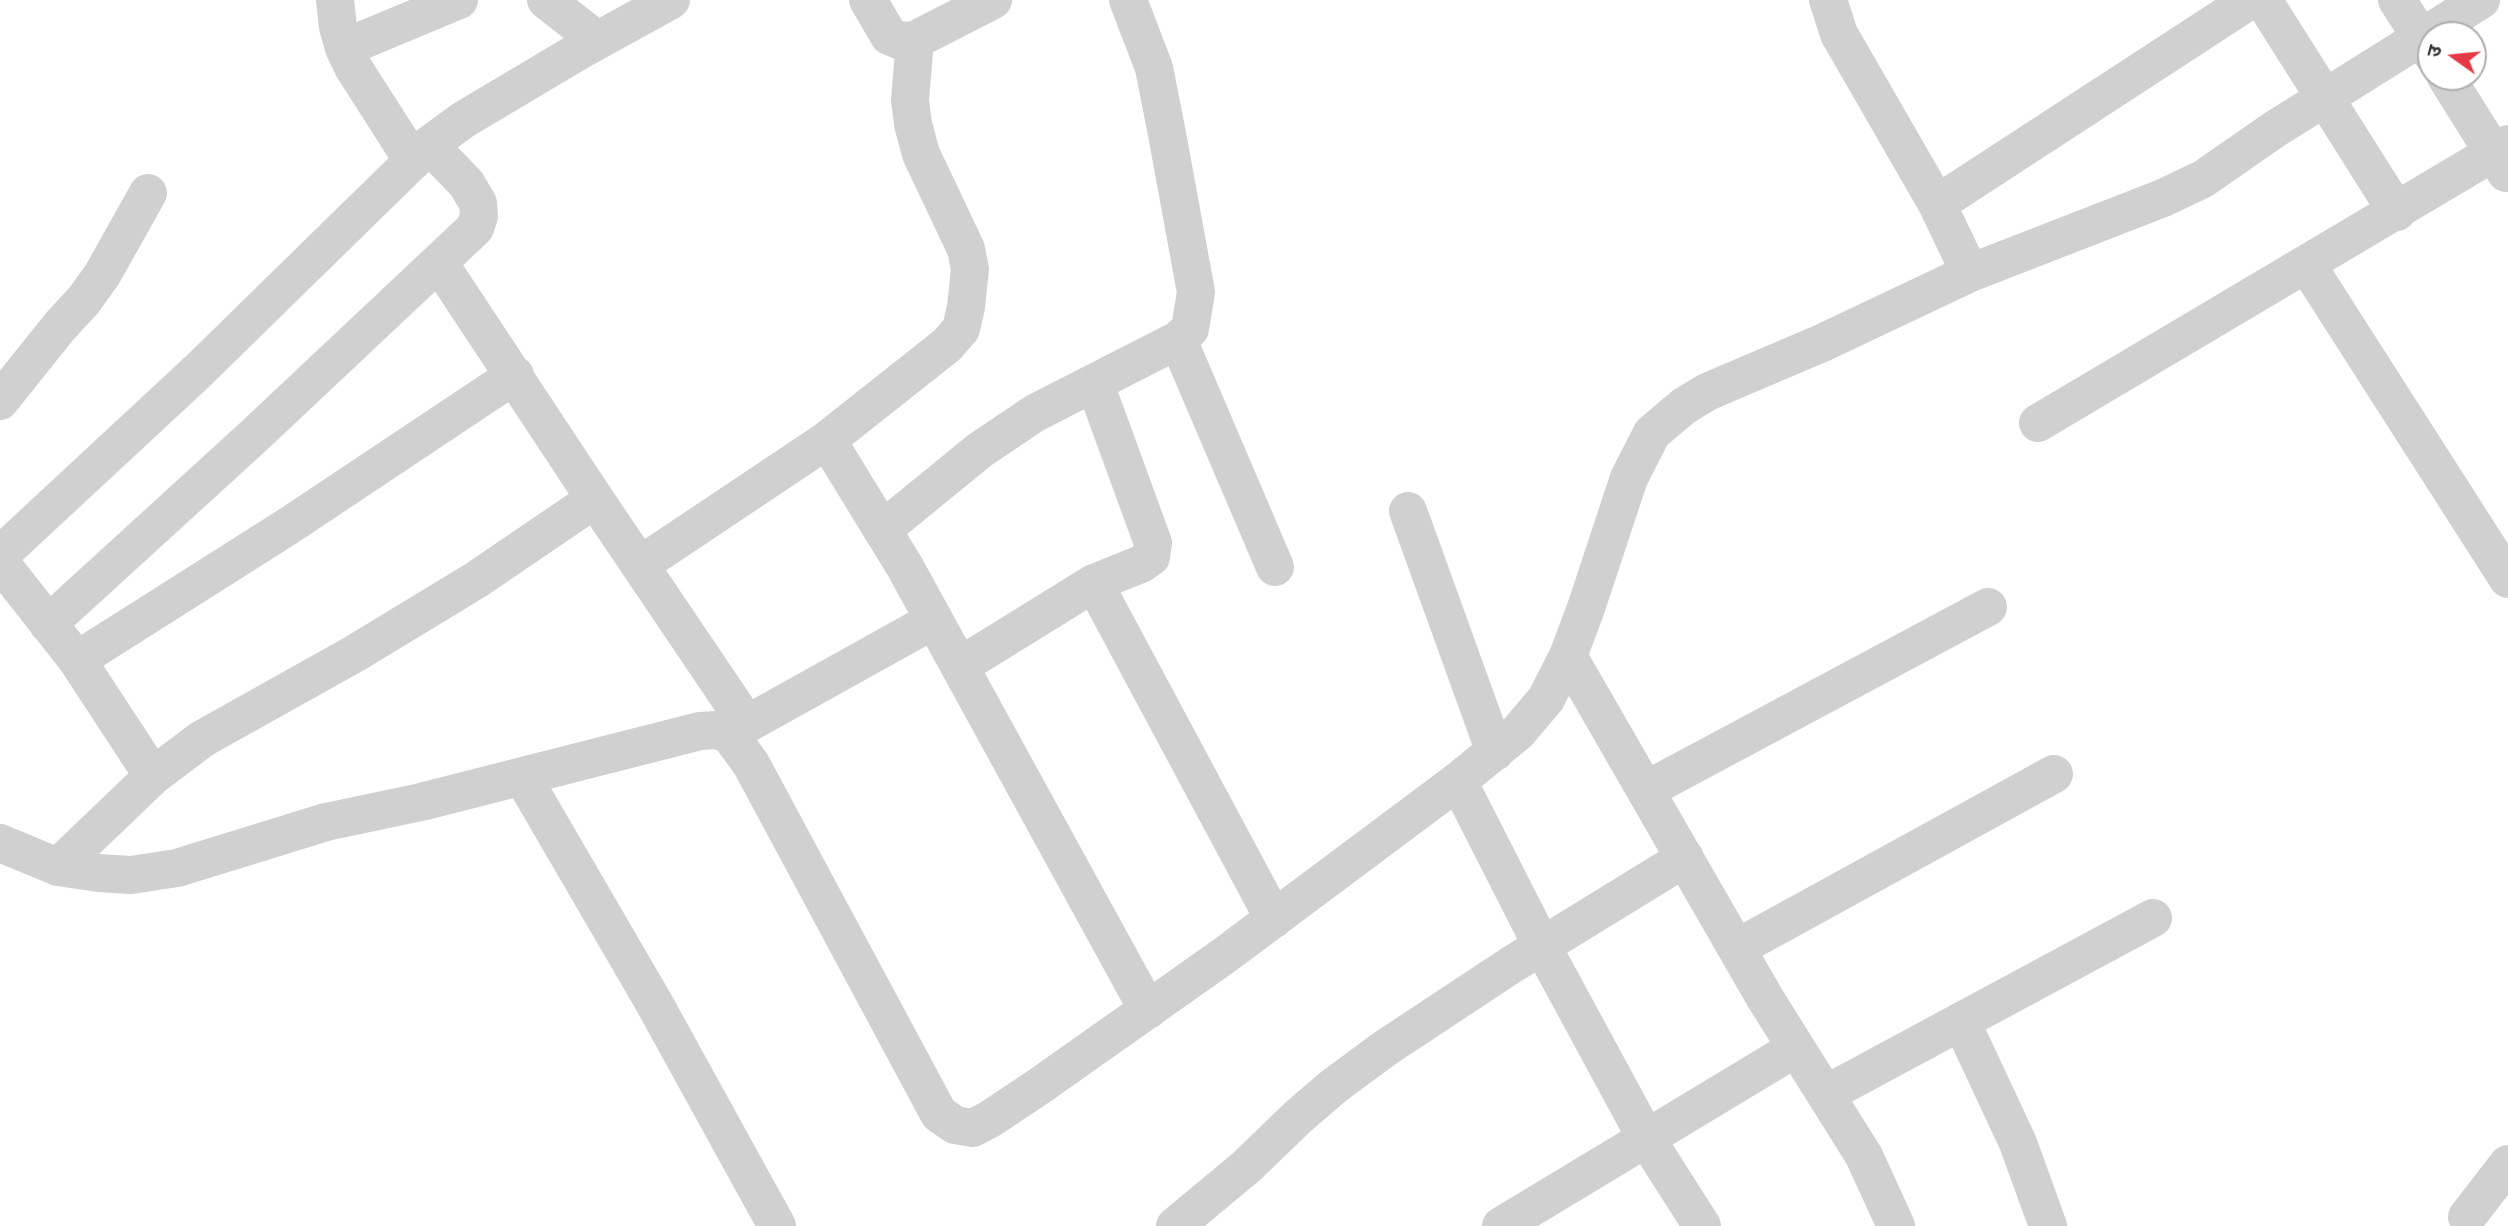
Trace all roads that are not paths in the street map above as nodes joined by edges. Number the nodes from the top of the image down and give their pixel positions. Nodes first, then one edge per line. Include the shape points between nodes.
1 (335, 0) edge
2 (459, 0) edge
3 (546, 0) edge
4 (671, 0) edge
5 (868, 0) edge
6 (993, 0) edge
7 (1128, 0) edge
8 (1828, 0) edge
9 (2249, 0) edge
10 (2263, 0) edge
11 (2397, 0) edge
12 (2481, 0) edge
13 (2455, 21) edge
14 (2417, 31) edge
15 (597, 40) junction
16 (915, 40) junction
17 (344, 48) junction
18 (2417, 50) edge
19 (2456, 91) edge
20 (2326, 96) junction
21 (421, 153) junction
22 (2503, 157) edge
23 (148, 193) dead end
24 (1937, 204) junction
25 (2398, 212) junction
26 (439, 263) junction
27 (2306, 265) junction
28 (1970, 273) junction
29 (1178, 340) junction
30 (515, 376) junction
31 (1095, 384) junction
32 (0, 401) edge
33 (2038, 423) dead end
34 (827, 440) junction
35 (595, 499) junction
36 (1408, 511) dead end
37 (882, 530) junction
38 (0, 555) edge
39 (0, 562) edge
40 (640, 565) junction
41 (1275, 567) dead end
42 (2508, 579) edge
43 (1094, 583) junction
44 (1988, 607) dead end
45 (934, 620) junction
46 (48, 624) junction
47 (1568, 656) junction
48 (77, 660) junction
49 (960, 666) junction
50 (738, 729) junction
51 (1495, 752) junction
52 (2054, 774) dead end
53 (153, 776) junction
54 (522, 776) junction
55 (1458, 781) junction
56 (1646, 790) junction
57 (0, 843) edge
58 (1685, 858) junction
59 (58, 867) junction
60 (2153, 918) dead end
61 (1274, 919) junction
62 (1542, 946) junction
63 (1737, 948) junction
64 (1148, 1010) junction
65 (1961, 1021) junction
66 (1796, 1048) junction
67 (1826, 1094) junction
68 (1646, 1138) junction
69 (2508, 1164) edge
70 (2467, 1217) dead end
71 (1509, 1224) edge
72 (777, 1226) edge
73 (1175, 1226) edge
74 (1702, 1226) edge
75 (1896, 1226) edge
76 (2048, 1226) edge

1 - 17 street
2 - 17 street
3 - 15 street
4 - 15 street
5 - 16 street via 889,36
6 - 16 street
7 - 29 street via 1154,68 1196,292 1191,329
8 - 24 street via 1839,34
9 - 24 street
10 - 20 street
11 - 14 street
12 - 13 street
15 - 21 street via 463,120
16 - 34 street via 910,100 913,124 921,154 966,249 970,270 966,307 961,329 947,345
17 - 21 street via 353,67
18 - 20 street
19 - 22 street
20 - 25 street
20 - 28 street via 2203,179
21 - 26 street via 466,183 478,203 475,228
21 - 38 street via 197,372
22 - 25 street
23 - 32 street via 90,292
24 - 28 street
25 - 27 street
26 - 30 street
26 - 46 street
27 - 33 street
27 - 42 street
28 - 47 street via 1707,392 1652,433 1629,478
29 - 31 street
29 - 41 street
30 - 35 street
30 - 48 street
31 - 37 street via 1035,413 980,450
31 - 43 street via 1153,543 1151,557 1141,564
34 - 37 street
34 - 40 street
35 - 40 street
35 - 53 street via 476,580 202,739
36 - 51 street
37 - 45 street
39 - 46 street
40 - 50 street
43 - 49 street
43 - 61 street
44 - 56 street
45 - 49 street
45 - 50 street
46 - 48 street
47 - 51 street via 1546,699
47 - 56 street
48 - 53 street
49 - 64 street
50 - 54 street via 700,731
50 - 64 street via 751,764 939,1114 956,1125 973,1128
51 - 55 street
52 - 63 street
53 - 59 street
54 - 59 street via 326,822 177,868 131,875
54 - 72 street
55 - 61 street
55 - 62 street
56 - 58 street
57 - 59 street
58 - 62 street
58 - 63 street
60 - 65 street
61 - 64 street
62 - 68 street
62 - 73 street via 1436,1012 1334,1086
63 - 66 street
65 - 67 street
65 - 76 street via 2018,1143
66 - 67 street
66 - 68 street
67 - 75 street via 1864,1156
68 - 71 street
68 - 74 street
69 - 70 street

